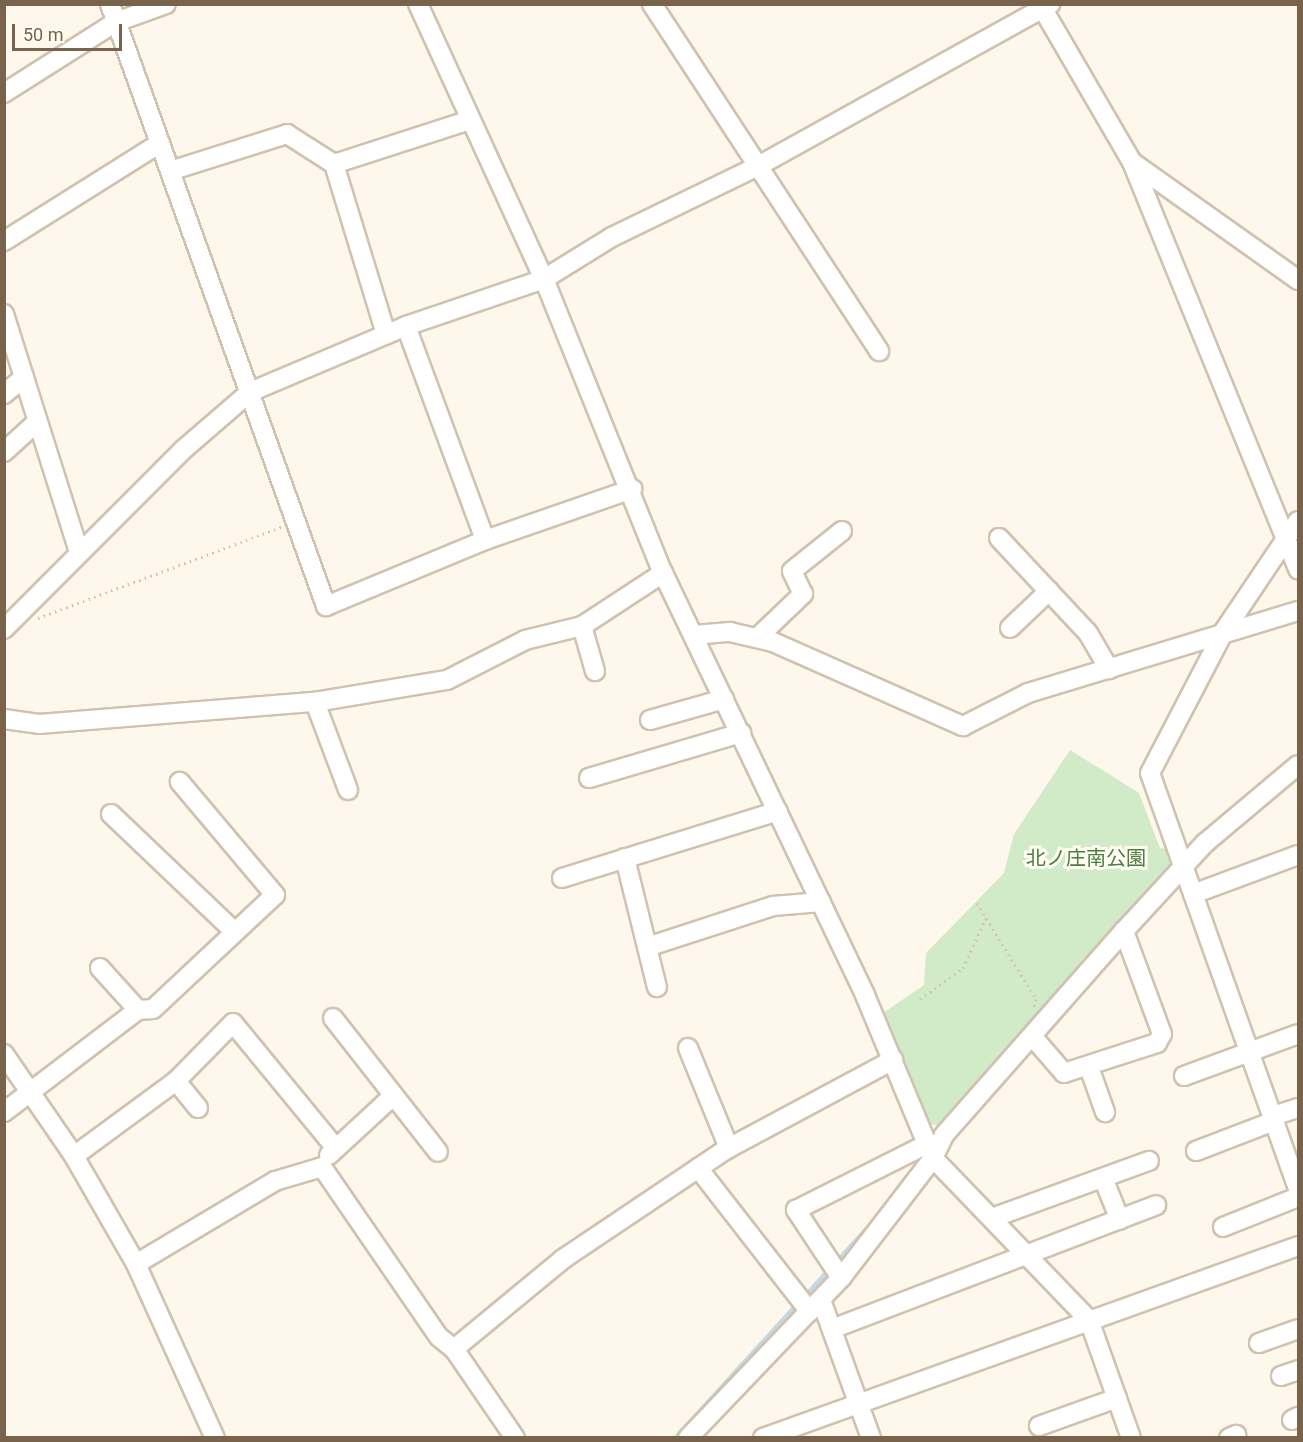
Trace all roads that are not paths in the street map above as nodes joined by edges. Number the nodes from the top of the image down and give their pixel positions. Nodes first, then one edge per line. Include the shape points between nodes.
1 (110, 4) edge
2 (166, 4) edge
3 (418, 4) edge
4 (652, 4) edge
5 (1044, 6) edge
6 (116, 22) junction
7 (4, 93) edge
8 (470, 120) junction
9 (160, 143) junction
10 (1132, 162) junction
11 (334, 164) junction
12 (760, 165) junction
13 (170, 171) junction
14 (4, 241) edge
15 (544, 279) junction
16 (1299, 280) edge
17 (4, 314) edge
18 (406, 326) junction
19 (386, 334) junction
20 (879, 351) dead end
21 (24, 377) junction
22 (250, 392) junction
23 (4, 394) edge
24 (37, 422) junction
25 (4, 452) edge
26 (632, 489) junction
27 (1299, 521) edge
28 (842, 531) dead end
29 (999, 537) dead end
30 (484, 540) junction
31 (1287, 543) junction
32 (79, 552) junction
33 (1299, 569) edge
34 (663, 573) junction
35 (1049, 591) junction
36 (1299, 610) edge
37 (582, 626) junction
38 (1010, 628) dead end
39 (4, 629) edge
40 (1224, 631) junction
41 (694, 635) junction
42 (757, 638) junction
43 (1109, 669) junction
44 (594, 671) dead end
45 (724, 699) junction
46 (315, 702) junction
47 (4, 719) edge
48 (650, 720) dead end
49 (741, 733) junction
50 (1299, 765) edge
51 (589, 778) dead end
52 (180, 782) dead end
53 (348, 790) dead end
54 (778, 811) junction
55 (111, 814) dead end
56 (1299, 855) edge
57 (625, 858) junction
58 (1184, 868) junction
59 (562, 878) dead end
60 (1193, 894) junction
61 (821, 902) junction
62 (1124, 931) junction
63 (235, 932) junction
64 (647, 947) junction
65 (100, 968) dead end
66 (657, 987) dead end
67 (138, 1010) junction
68 (333, 1018) dead end
69 (1299, 1034) edge
70 (1032, 1036) junction
71 (688, 1048) dead end
72 (1250, 1052) junction
73 (4, 1054) edge
74 (893, 1060) junction
75 (1089, 1067) junction
76 (1184, 1076) dead end
77 (176, 1081) junction
78 (30, 1093) junction
79 (394, 1095) junction
80 (198, 1108) dead end
81 (1299, 1108) edge
82 (4, 1112) edge
83 (1105, 1112) dead end
84 (1274, 1119) junction
85 (334, 1146) junction
86 (729, 1148) junction
87 (931, 1150) junction
88 (1196, 1150) dead end
89 (438, 1152) dead end
90 (1293, 1152) edge
91 (74, 1156) junction
92 (1149, 1161) dead end
93 (322, 1167) junction
94 (698, 1168) junction
95 (1103, 1178) junction
96 (1299, 1188) edge
97 (1299, 1197) edge
98 (1156, 1205) dead end
99 (992, 1218) junction
100 (1120, 1220) junction
101 (1223, 1227) dead end
102 (1299, 1246) edge
103 (1029, 1256) junction
104 (136, 1264) junction
105 (842, 1278) junction
106 (816, 1306) junction
107 (1089, 1320) junction
108 (832, 1329) junction
109 (1299, 1329) edge
110 (1259, 1343) dead end
111 (454, 1349) junction
112 (1299, 1370) edge
113 (1281, 1376) dead end
114 (1117, 1398) junction
115 (858, 1403) junction
116 (1039, 1426) dead end
117 (509, 1436) edge
118 (215, 1437) edge
119 (688, 1437) edge
120 (763, 1437) edge
121 (871, 1437) edge
122 (1131, 1437) edge

1 - 6 street
2 - 6 street
3 - 8 street
4 - 12 street
5 - 10 street
5 - 12 street
6 - 7 street
6 - 9 street
8 - 11 street
8 - 15 street
9 - 13 street
9 - 14 street
10 - 16 street
10 - 31 street
11 - 13 street via 287,134
11 - 19 street
12 - 15 street via 612,237
12 - 20 street
13 - 22 street
15 - 18 street
15 - 26 street
17 - 21 street
18 - 19 street
18 - 30 street
19 - 22 street
21 - 23 street
21 - 24 street
22 - 30 street via 326,606
22 - 32 street
24 - 25 street
24 - 32 street
26 - 30 street
26 - 34 street
27 - 31 street
28 - 42 street via 792,571 803,594
29 - 35 street
31 - 33 street
31 - 40 street
32 - 39 street
34 - 37 street
34 - 41 street
35 - 38 street
35 - 43 street via 1088,633
36 - 40 street
37 - 44 street
37 - 46 street via 525,640 447,680
40 - 43 street
40 - 58 street via 1150,772
41 - 42 street via 730,632
41 - 45 street
42 - 43 street via 855,675 963,726 1028,693
45 - 48 street
45 - 49 street
46 - 47 street via 39,724
46 - 53 street
49 - 51 street
49 - 54 street
50 - 58 street via 1205,843
52 - 63 street via 275,895
54 - 57 street
54 - 61 street
55 - 63 street
56 - 60 street
57 - 59 street
57 - 64 street
58 - 60 street
58 - 62 street
60 - 72 street
61 - 64 street via 773,906
61 - 74 street
62 - 70 street
62 - 75 street via 1162,1034 1157,1043
63 - 67 street via 153,1009
64 - 66 street
65 - 67 street
67 - 78 street
68 - 79 street
69 - 72 street
70 - 75 street via 1064,1073
70 - 87 street
71 - 86 street
72 - 76 street
72 - 84 street
73 - 78 street
74 - 86 street
74 - 87 street
75 - 83 street
77 - 80 street
77 - 85 street via 233,1023
77 - 91 street
78 - 82 street
78 - 91 street
79 - 85 street
79 - 89 street
81 - 84 street
84 - 88 street
84 - 90 street
85 - 93 street
86 - 94 street
87 - 99 street
87 - 105 street
87 - 105 street via 796,1210
90 - 96 street
91 - 104 street
92 - 95 street
93 - 104 street via 275,1181
93 - 111 street via 439,1337
94 - 106 street
94 - 111 street via 563,1260
95 - 99 street
95 - 100 street
97 - 101 street
98 - 100 street
99 - 103 street
100 - 103 street
102 - 107 street
103 - 107 street
103 - 108 street
104 - 118 street
105 - 106 street
106 - 108 street
106 - 119 street
107 - 114 street
107 - 115 street
108 - 115 street
109 - 110 street
111 - 117 street
112 - 113 street
114 - 116 street
114 - 122 street
115 - 120 street
115 - 121 street

